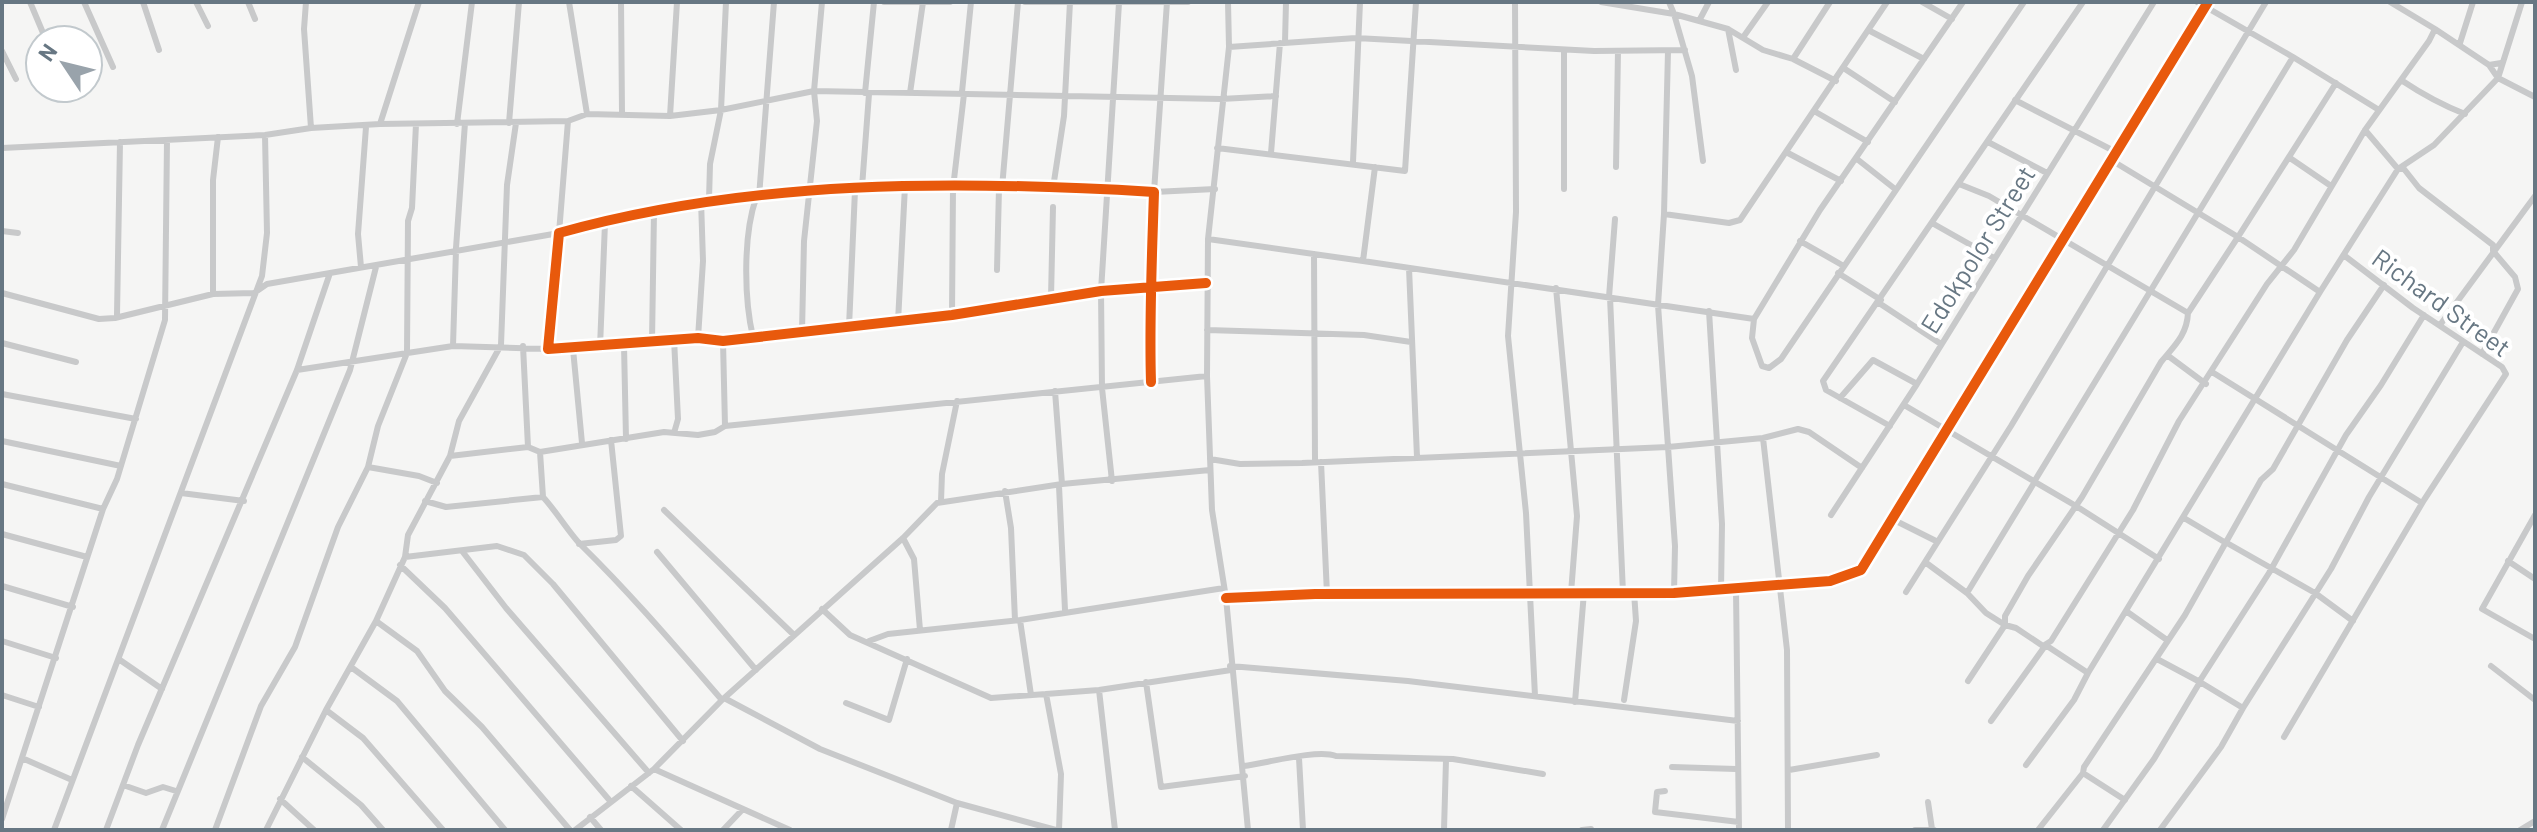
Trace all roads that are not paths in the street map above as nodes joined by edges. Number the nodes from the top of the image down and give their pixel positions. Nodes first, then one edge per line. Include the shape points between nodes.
1 (30, 2) edge
2 (84, 2) edge
3 (143, 2) edge
4 (196, 2) edge
5 (248, 2) edge
6 (306, 2) edge
7 (419, 2) edge
8 (472, 2) edge
9 (519, 2) edge
10 (569, 2) edge
11 (621, 2) edge
12 (677, 2) edge
13 (726, 2) edge
14 (774, 2) edge
15 (822, 2) edge
16 (874, 2) edge
17 (884, 2) edge
18 (950, 2) edge
19 (971, 2) edge
20 (1018, 2) edge
21 (1026, 2) edge
22 (1070, 2) edge
23 (1167, 2) edge
24 (1188, 2) edge
25 (1228, 2) edge
26 (1286, 2) edge
27 (1360, 2) edge
28 (1416, 2) edge
29 (1515, 2) edge
30 (1604, 2) edge
31 (1669, 2) edge
32 (1709, 2) edge
33 (1768, 2) edge
34 (1830, 2) edge
35 (1922, 2) edge
36 (1963, 2) edge
37 (2024, 2) edge
38 (2083, 2) edge
39 (2154, 2) edge
40 (2197, 2) edge
41 (2266, 2) edge
42 (2390, 2) edge
43 (2473, 2) edge
44 (2522, 2) edge
45 (923, 3) edge
46 (1121, 3) edge
47 (1885, 3) edge
48 (2206, 4) edge
49 (1674, 14) junction
50 (255, 19) dead end
51 (1952, 19) junction
52 (1699, 21) junction
53 (39, 24) edge
54 (208, 26) dead end
55 (1728, 29) junction
56 (2435, 29) junction
57 (1870, 31) junction
58 (2249, 32) junction
59 (1744, 36) junction
60 (1356, 38) junction
61 (1416, 42) junction
62 (1282, 43) junction
63 (2460, 43) junction
64 (1229, 47) junction
65 (1516, 48) junction
66 (159, 50) dead end
67 (1564, 50) junction
68 (1685, 50) junction
69 (2, 51) edge
70 (1618, 51) junction
71 (1668, 51) junction
72 (2293, 57) junction
73 (1793, 59) junction
74 (1924, 59) junction
75 (2501, 63) junction
76 (2489, 65) junction
77 (113, 67) dead end
78 (1845, 69) junction
79 (1736, 70) dead end
80 (2498, 78) junction
81 (16, 79) dead end
82 (2401, 80) junction
83 (1836, 81) junction
84 (2336, 83) junction
85 (814, 91) junction
86 (910, 93) junction
87 (963, 93) junction
88 (867, 94) junction
89 (1011, 94) junction
90 (1112, 96) junction
91 (1276, 96) junction
92 (1063, 97) junction
93 (1161, 97) junction
94 (2535, 97) edge
95 (1221, 99) junction
96 (2015, 100) junction
97 (768, 101) junction
98 (1895, 102) junction
99 (721, 110) junction
100 (2379, 110) junction
101 (1814, 111) junction
102 (622, 113) junction
103 (587, 114) junction
104 (2465, 114) junction
105 (670, 116) junction
106 (568, 121) junction
107 (461, 123) junction
108 (513, 123) junction
109 (380, 124) junction
110 (416, 124) junction
111 (366, 127) junction
112 (311, 128) junction
113 (2073, 129) junction
114 (2365, 130) junction
115 (265, 135) junction
116 (218, 137) junction
117 (167, 140) junction
118 (120, 142) junction
119 (1868, 142) junction
120 (1988, 142) junction
121 (2, 148) edge
122 (1217, 148) junction
123 (1786, 152) junction
124 (2116, 152) junction
125 (1271, 153) junction
126 (2290, 158) junction
127 (1857, 159) junction
128 (2111, 160) junction
129 (1703, 161) dead end
130 (1353, 162) junction
131 (1375, 167) junction
132 (1616, 167) dead end
133 (2398, 169) junction
134 (2047, 173) junction
135 (1841, 181) junction
136 (1959, 184) junction
137 (2155, 184) junction
138 (905, 186) junction
139 (2331, 186) junction
140 (858, 188) junction
141 (953, 188) junction
142 (1001, 188) junction
143 (1053, 188) junction
144 (811, 189) junction
145 (1215, 189) junction
146 (1564, 189) dead end
147 (1895, 189) junction
148 (1107, 190) junction
149 (1154, 192) junction
150 (2535, 196) edge
151 (758, 197) junction
152 (705, 200) junction
153 (1053, 207) dead end
154 (654, 212) junction
155 (2197, 212) junction
156 (1664, 214) junction
157 (2021, 215) junction
158 (1615, 219) dead end
159 (605, 223) junction
160 (1932, 223) junction
161 (2, 231) edge
162 (18, 233) dead end
163 (559, 233) junction
164 (2238, 237) junction
165 (2061, 238) junction
166 (507, 239) junction
167 (1208, 239) junction
168 (1800, 241) junction
169 (456, 249) junction
170 (2493, 251) junction
171 (1314, 254) junction
172 (2345, 256) junction
173 (410, 257) junction
174 (1994, 258) junction
175 (1363, 261) junction
176 (2106, 264) junction
177 (1842, 265) junction
178 (2281, 265) junction
179 (361, 267) junction
180 (376, 267) junction
181 (1409, 268) junction
182 (997, 270) dead end
183 (330, 273) junction
184 (1838, 273) junction
185 (1512, 282) junction
186 (1206, 283) junction
187 (2384, 285) junction
188 (1151, 288) junction
189 (1556, 288) junction
190 (1101, 291) junction
191 (2148, 292) junction
192 (2320, 292) junction
193 (2, 293) edge
194 (254, 293) junction
195 (213, 294) junction
196 (1609, 297) junction
197 (1051, 298) junction
198 (1880, 301) junction
199 (1658, 305) junction
200 (166, 306) junction
201 (1709, 311) junction
202 (2188, 313) junction
203 (117, 315) junction
204 (952, 315) junction
205 (2424, 315) junction
206 (1754, 319) junction
207 (898, 322) junction
208 (2440, 325) junction
209 (849, 327) junction
210 (1207, 330) junction
211 (802, 332) junction
212 (1313, 332) junction
213 (753, 337) junction
214 (698, 338) junction
215 (674, 339) junction
216 (723, 341) junction
217 (652, 342) junction
218 (1411, 342) junction
219 (2463, 342) junction
220 (2, 343) edge
221 (1941, 344) junction
222 (501, 345) junction
223 (624, 345) junction
224 (453, 346) junction
225 (523, 346) junction
226 (600, 347) junction
227 (548, 349) junction
228 (573, 349) junction
229 (407, 353) junction
230 (2482, 354) junction
231 (2167, 355) junction
232 (76, 362) dead end
233 (351, 364) junction
234 (297, 370) junction
235 (2212, 372) junction
236 (1207, 376) junction
237 (1151, 382) junction
238 (1917, 384) junction
239 (2206, 384) junction
240 (1102, 388) junction
241 (1055, 391) junction
242 (2, 394) edge
243 (1840, 398) junction
244 (2254, 399) junction
245 (957, 401) junction
246 (1904, 405) junction
247 (136, 419) junction
248 (2296, 424) junction
249 (725, 426) junction
250 (1890, 426) junction
251 (674, 433) junction
252 (1947, 433) junction
253 (1763, 438) junction
254 (626, 439) junction
255 (611, 440) junction
256 (2, 441) edge
257 (1716, 441) junction
258 (582, 443) junction
259 (528, 447) junction
260 (1619, 447) junction
261 (1668, 447) junction
262 (1569, 449) junction
263 (1520, 451) junction
264 (2339, 451) junction
265 (540, 452) junction
266 (1992, 455) junction
267 (450, 456) junction
268 (1417, 457) junction
269 (1210, 459) junction
270 (1318, 462) junction
271 (121, 466) junction
272 (368, 467) junction
273 (1862, 468) junction
274 (1210, 470) junction
275 (2380, 477) junction
276 (1112, 481) junction
277 (2034, 482) junction
278 (437, 483) junction
279 (2, 484) edge
280 (1061, 485) junction
281 (1005, 491) junction
282 (181, 493) junction
283 (543, 497) junction
284 (244, 501) junction
285 (425, 501) junction
286 (941, 501) junction
287 (2422, 503) junction
288 (2076, 506) junction
289 (103, 509) junction
290 (664, 510) dead end
291 (1831, 515) dead end
292 (2535, 515) edge
293 (2184, 518) junction
294 (1892, 519) junction
295 (2117, 533) junction
296 (2, 534) edge
297 (903, 538) junction
298 (1936, 541) junction
299 (2226, 543) junction
300 (579, 544) junction
301 (462, 551) junction
302 (657, 552) dead end
303 (87, 557) junction
304 (405, 557) junction
305 (2159, 559) junction
306 (2508, 561) junction
307 (1925, 562) junction
308 (400, 565) junction
309 (2271, 568) junction
310 (2535, 579) edge
311 (1780, 584) junction
312 (2, 586) edge
313 (1224, 588) junction
314 (1721, 590) junction
315 (1736, 590) junction
316 (1584, 592) junction
317 (1634, 592) junction
318 (1906, 592) dead end
319 (1571, 593) junction
320 (1623, 593) junction
321 (1674, 593) junction
322 (1967, 593) junction
323 (2315, 593) junction
324 (1327, 594) junction
325 (1531, 594) junction
326 (1226, 598) junction
327 (73, 607) junction
328 (822, 609) junction
329 (1065, 610) junction
330 (2126, 611) junction
331 (1018, 620) junction
332 (376, 621) junction
333 (2353, 621) junction
334 (2005, 625) junction
335 (920, 630) junction
336 (794, 635) junction
337 (2535, 639) edge
338 (2167, 640) junction
339 (2, 641) edge
340 (869, 641) junction
341 (2046, 646) junction
342 (56, 658) junction
343 (907, 659) junction
344 (2157, 659) junction
345 (120, 660) junction
346 (2491, 666) dead end
347 (351, 667) junction
348 (1230, 668) junction
349 (756, 670) junction
350 (2088, 673) junction
351 (1968, 681) dead end
352 (1146, 682) junction
353 (2199, 682) junction
354 (162, 689) junction
355 (1099, 690) junction
356 (1046, 694) junction
357 (2, 695) edge
358 (1031, 695) junction
359 (1535, 696) junction
360 (724, 699) junction
361 (1624, 700) dead end
362 (2535, 700) edge
363 (1575, 702) junction
364 (846, 703) dead end
365 (39, 707) junction
366 (2243, 708) junction
367 (326, 710) junction
368 (1738, 721) junction
369 (1991, 721) dead end
370 (2284, 737) dead end
371 (683, 741) junction
372 (1877, 755) dead end
373 (302, 757) junction
374 (22, 758) junction
375 (1299, 758) junction
376 (1446, 760) junction
377 (2026, 765) dead end
378 (1244, 766) junction
379 (1672, 767) dead end
380 (1736, 769) junction
381 (1789, 770) junction
382 (651, 771) junction
383 (2083, 773) junction
384 (1543, 774) dead end
385 (1245, 776) junction
386 (72, 780) junction
387 (123, 785) junction
388 (631, 786) junction
389 (176, 791) junction
390 (1665, 791) dead end
391 (280, 799) junction
392 (2125, 800) junction
393 (611, 802) junction
394 (1928, 802) dead end
395 (957, 803) junction
396 (743, 809) junction
397 (590, 817) junction
398 (2, 819) edge
399 (2535, 821) edge
400 (1739, 826) edge
401 (218, 829) edge
402 (1591, 829) edge
403 (54, 830) edge
404 (106, 830) edge
405 (162, 830) edge
406 (266, 830) edge
407 (314, 830) edge
408 (383, 830) edge
409 (443, 830) edge
410 (505, 830) edge
411 (573, 830) edge
412 (601, 830) edge
413 (681, 830) edge
414 (723, 830) edge
415 (790, 830) edge
416 (951, 830) edge
417 (1055, 830) edge
418 (1115, 830) edge
419 (1248, 830) edge
420 (1303, 830) edge
421 (1444, 830) edge
422 (1582, 830) edge
423 (1788, 830) edge
424 (1915, 830) edge
425 (1933, 830) edge
426 (2038, 830) edge
427 (2103, 830) edge
428 (2160, 830) edge
429 (2520, 830) edge

1 - 53 street
2 - 77 street
3 - 66 street
4 - 54 street
5 - 50 street
6 - 112 street
7 - 109 street
8 - 107 street
9 - 108 street
10 - 103 street
11 - 102 street
12 - 105 street
13 - 99 street
14 - 97 street
15 - 85 street
16 - 88 street
17 - 45 street
18 - 45 street
19 - 87 street
20 - 89 street
21 - 22 street
22 - 46 street
22 - 92 street
23 - 24 street
23 - 46 street
23 - 93 street
25 - 64 street
26 - 62 street
27 - 60 street
28 - 61 street
29 - 65 street
30 - 49 street
31 - 49 street
32 - 52 street
33 - 59 street
34 - 73 street
35 - 51 street
36 - 51 street
37 - 147 street
38 - 96 street
39 - 113 street, Edokpolor Street
40 - 48 street
41 - 58 street
42 - 56 street
43 - 63 street
44 - 75 street
45 - 86 street
46 - 90 street
47 - 57 street
48 - 58 street
48 - 124 street
49 - 52 street
49 - 68 street
51 - 74 street
52 - 55 street
55 - 59 street
55 - 79 street
56 - 63 street
56 - 82 street
57 - 74 street
57 - 78 street
58 - 72 street
58 - 137 street
59 - 73 street via 1763,50
60 - 61 street
60 - 62 street
60 - 130 street
61 - 65 street
61 - 131 street via 1405,171
62 - 64 street
62 - 91 street
63 - 76 street
64 - 95 street
65 - 67 street
65 - 185 street
67 - 70 street
67 - 146 street
68 - 71 street
68 - 129 street
69 - 81 street
70 - 71 street
70 - 132 street
71 - 156 street
72 - 84 street
72 - 155 street
73 - 83 street
74 - 98 street
75 - 76 street
75 - 80 street
76 - 80 street
78 - 83 street
78 - 98 street
80 - 94 street
80 - 104 street
82 - 100 street
82 - 104 street
83 - 101 street
84 - 100 street
84 - 126 street
85 - 88 street
85 - 97 street
85 - 144 street
86 - 87 street
86 - 88 street
87 - 89 street
87 - 141 street
88 - 140 street
89 - 92 street
89 - 142 street
90 - 92 street
90 - 93 street
90 - 148 street
91 - 95 street
91 - 125 street
92 - 143 street
93 - 95 street
93 - 149 street
95 - 122 street
96 - 113 street
96 - 120 street
97 - 99 street
97 - 151 street
98 - 119 street
99 - 105 street
99 - 152 street
100 - 114 street
101 - 119 street
101 - 123 street
102 - 103 street
102 - 105 street
103 - 106 street
104 - 133 street via 2434,145
106 - 108 street
106 - 163 street
107 - 108 street
107 - 110 street
107 - 169 street
108 - 166 street
109 - 110 street
109 - 111 street
110 - 173 street
111 - 112 street
111 - 179 street via 358,234
112 - 115 street
113 - 124 street
113 - 134 street, Edokpolor Street
114 - 133 street
114 - 139 street
115 - 116 street
115 - 194 street via 266,260
116 - 117 street
116 - 195 street
117 - 118 street
117 - 200 street
118 - 121 street
118 - 203 street
119 - 127 street
120 - 134 street
120 - 136 street
122 - 125 street
122 - 145 street
123 - 135 street
123 - 156 street via 1740,220
124 - 128 street
125 - 130 street
126 - 139 street
126 - 164 street
127 - 135 street
127 - 147 street
128 - 137 street
128 - 165 street
130 - 131 street
131 - 175 street
133 - 170 street via 2493,245
133 - 172 street
134 - 157 street, Edokpolor Street
135 - 168 street
136 - 157 street
136 - 160 street
137 - 155 street
137 - 176 street
138 - 140 street
138 - 141 street
138 - 207 street
139 - 178 street
140 - 144 street
140 - 209 street
141 - 142 street
141 - 204 street
142 - 143 street
142 - 182 street
143 - 148 street
144 - 151 street
144 - 211 street
145 - 149 street
145 - 167 street
147 - 177 street
148 - 149 street
148 - 190 street
149 - 188 street
150 - 170 street
151 - 152 street
151 - 213 street via 751,212 747,282
152 - 154 street
152 - 214 street
153 - 197 street
154 - 159 street
154 - 217 street
155 - 164 street
155 - 191 street
156 - 199 street
157 - 165 street
157 - 174 street, Edokpolor Street
158 - 196 street
159 - 163 street
159 - 226 street
160 - 174 street
160 - 198 street
161 - 162 street
163 - 166 street
163 - 227 street
164 - 178 street
164 - 202 street
165 - 176 street
165 - 252 street
166 - 169 street
166 - 222 street
167 - 171 street
167 - 186 street
168 - 177 street
168 - 206 street
169 - 173 street
169 - 224 street
170 - 208 street
170 - 230 street via 2515,277 2518,289
171 - 175 street
171 - 212 street
172 - 187 street, Richard Street
172 - 192 street
173 - 180 street
173 - 229 street
174 - 221 street, Edokpolor Street
175 - 181 street
176 - 191 street
176 - 266 street
177 - 184 street
178 - 192 street
178 - 235 street
179 - 180 street
179 - 183 street
180 - 233 street
181 - 185 street
181 - 218 street
183 - 194 street via 267,284
183 - 234 street
184 - 198 street
184 - 206 street via 1781,359 1769,368 1762,366 1752,338
185 - 189 street
185 - 263 street via 1508,336
186 - 188 street
186 - 210 street
187 - 205 street, Richard Street
187 - 248 street
188 - 190 street
188 - 237 street
189 - 196 street
189 - 262 street
190 - 197 street
190 - 240 street
191 - 202 street
191 - 277 street
192 - 244 street
193 - 203 street via 99,319
194 - 195 street
194 - 282 street
195 - 200 street
196 - 199 street
196 - 260 street
197 - 204 street
198 - 221 street
198 - 243 street via 1823,381 1826,390
199 - 201 street
199 - 261 street
200 - 203 street
200 - 247 street
201 - 206 street
201 - 257 street
202 - 231 street via 2188,326
204 - 207 street
205 - 208 street, Richard Street
205 - 264 street
207 - 209 street
208 - 219 street, Richard Street
209 - 211 street
210 - 212 street
210 - 236 street
211 - 213 street
212 - 218 street
212 - 270 street
213 - 216 street
214 - 215 street
214 - 216 street
215 - 217 street
215 - 251 street
216 - 249 street
217 - 223 street
218 - 268 street
219 - 230 street, Richard Street
219 - 275 street
220 - 232 street
221 - 238 street, Edokpolor Street
222 - 224 street
222 - 225 street
222 - 267 street via 459,421
223 - 226 street
223 - 254 street
224 - 229 street
225 - 227 street
225 - 259 street
226 - 228 street
227 - 228 street
228 - 258 street
229 - 233 street
229 - 272 street
230 - 287 street, Richard Street via 2502,367 2506,377
231 - 239 street
231 - 288 street
233 - 234 street
233 - 389 street
234 - 284 street
235 - 239 street
235 - 244 street
236 - 237 street
236 - 269 street
237 - 240 street
238 - 243 street via 1873,360
238 - 246 street, Edokpolor Street
239 - 295 street via 2179,421
240 - 241 street
240 - 276 street
241 - 245 street
241 - 280 street
242 - 247 street
243 - 250 street
244 - 248 street
244 - 293 street
245 - 249 street
245 - 286 street
246 - 250 street, Edokpolor Street
246 - 252 street
247 - 271 street
248 - 264 street
248 - 299 street
249 - 251 street via 698,435
250 - 273 street, Edokpolor Street
251 - 254 street
252 - 266 street
252 - 294 street
253 - 257 street
253 - 273 street via 1798,429 1809,432
253 - 311 street
254 - 255 street
255 - 258 street
255 - 300 street via 621,536
256 - 271 street
257 - 261 street
257 - 314 street
258 - 265 street
259 - 265 street
259 - 267 street
260 - 261 street
260 - 262 street
260 - 320 street
261 - 321 street
262 - 263 street
262 - 319 street via 1577,516
263 - 268 street
263 - 325 street
264 - 275 street
264 - 309 street
265 - 283 street
266 - 277 street
266 - 298 street
267 - 278 street
268 - 270 street
269 - 270 street via 1240,464
269 - 274 street
270 - 324 street
271 - 289 street
272 - 278 street
272 - 401 street via 338,527 295,647 261,706
273 - 291 street, Edokpolor Street
274 - 276 street
274 - 313 street
275 - 287 street
275 - 323 street
276 - 280 street
277 - 288 street
277 - 322 street
278 - 285 street
279 - 289 street
280 - 281 street
280 - 329 street
281 - 286 street
281 - 331 street
282 - 284 street
282 - 345 street
283 - 285 street via 446,507
283 - 300 street
284 - 354 street
285 - 304 street via 408,535
286 - 297 street
287 - 333 street
288 - 295 street
288 - 334 street via 2028,576
289 - 303 street
290 - 336 street
292 - 306 street
293 - 299 street
293 - 305 street
294 - 298 street
294 - 311 street via 1861,570 1830,581
295 - 305 street
295 - 341 street
296 - 303 street
297 - 328 street
297 - 335 street via 914,559
298 - 307 street
299 - 309 street
299 - 338 street
300 - 360 street
301 - 304 street
301 - 371 street via 497,546 527,558
301 - 382 street
302 - 349 street
303 - 327 street
304 - 308 street
305 - 330 street
306 - 310 street
306 - 337 street via 2482,609
307 - 318 street
307 - 322 street
308 - 332 street
308 - 393 street via 445,608
309 - 323 street
309 - 353 street
311 - 315 street
311 - 381 street
312 - 327 street
313 - 326 street
313 - 329 street
314 - 315 street
314 - 321 street
315 - 368 street
316 - 319 street
316 - 320 street
316 - 363 street
317 - 320 street
317 - 321 street
317 - 361 street via 1636,621
319 - 325 street
322 - 334 street
323 - 333 street
323 - 366 street
324 - 325 street
324 - 326 street
325 - 359 street
326 - 348 street
327 - 342 street
328 - 336 street
328 - 340 street via 850,635
329 - 331 street
330 - 338 street
330 - 350 street
331 - 335 street
331 - 358 street
332 - 347 street
332 - 411 street via 417,651 445,691
333 - 370 street
334 - 341 street
334 - 351 street
335 - 340 street
336 - 349 street
338 - 344 street
339 - 342 street
340 - 343 street
341 - 350 street
341 - 369 street
342 - 365 street
343 - 358 street via 991,698
343 - 364 street via 889,720
344 - 353 street
344 - 383 street
345 - 354 street
345 - 386 street
346 - 362 street
347 - 367 street
347 - 410 street via 397,701
348 - 352 street
348 - 359 street
348 - 378 street
349 - 360 street
350 - 377 street
352 - 355 street
352 - 385 street via 1161,787
353 - 366 street
353 - 392 street
354 - 387 street
355 - 356 street
355 - 418 street
356 - 358 street
356 - 417 street via 1061,774
357 - 365 street
359 - 363 street
360 - 371 street
360 - 395 street via 820,749
363 - 368 street
365 - 374 street
366 - 428 street
367 - 373 street
367 - 409 street via 363,738
368 - 380 street
371 - 382 street
372 - 381 street
373 - 391 street
373 - 408 street
374 - 386 street
374 - 398 street
375 - 376 street via 1317,751
375 - 378 street
375 - 420 street
376 - 384 street
376 - 421 street
378 - 385 street
379 - 380 street
380 - 400 street
381 - 423 street
382 - 388 street
382 - 396 street
383 - 392 street
383 - 426 street
385 - 419 street
386 - 403 street
387 - 389 street via 146,793 163,787
387 - 404 street
388 - 393 street
388 - 413 street
389 - 405 street
390 - 400 street via 1657,792 1655,812
391 - 406 street
391 - 407 street
392 - 427 street
393 - 397 street
394 - 425 street
395 - 416 street
395 - 417 street
396 - 414 street
396 - 415 street
397 - 411 street
397 - 412 street
399 - 429 street
402 - 422 street
424 - 425 street

